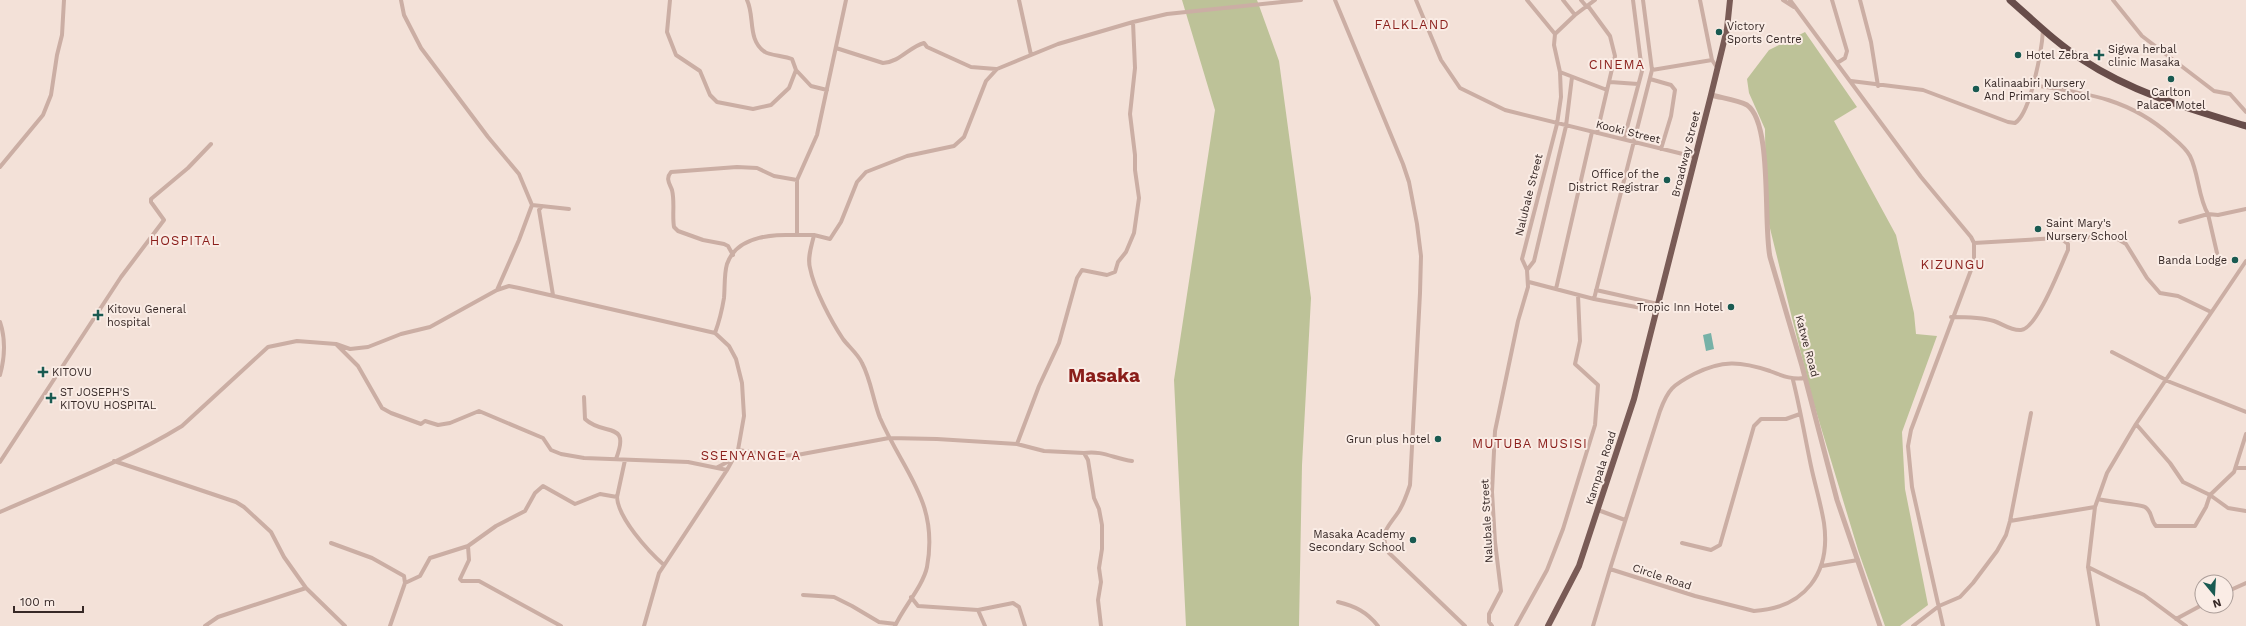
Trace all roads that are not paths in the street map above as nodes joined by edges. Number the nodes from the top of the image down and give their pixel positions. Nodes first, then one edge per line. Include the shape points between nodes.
1 (64, 0) edge
2 (401, 0) edge
3 (670, 0) edge
4 (747, 0) edge
5 (846, 0) edge
6 (1019, 0) edge
7 (1301, 0) edge
8 (1335, 0) edge
9 (1416, 0) edge
10 (1527, 0) edge
11 (1563, 0) edge
12 (1581, 0) edge
13 (1595, 0) edge
14 (1633, 0) edge
15 (1643, 0) edge
16 (1700, 0) edge
17 (1730, 0) edge
18 (1782, 0) edge
19 (1790, 0) edge
20 (1832, 0) edge
21 (1860, 0) edge
22 (2010, 0) edge
23 (2113, 0) edge
24 (1587, 6) junction
25 (1795, 7) junction
26 (1575, 15) junction
27 (1133, 22) junction
28 (2043, 30) junction
29 (1555, 34) junction
30 (836, 48) junction
31 (1031, 55) junction
32 (1712, 60) junction
33 (1836, 63) junction
34 (1642, 64) junction
35 (1652, 64) junction
36 (997, 69) junction
37 (1718, 69) junction
38 (796, 70) junction
39 (1652, 70) junction
40 (1560, 72) junction
41 (1572, 77) junction
42 (1650, 78) junction
43 (1850, 81) junction
44 (1610, 82) junction
45 (1638, 84) junction
46 (2032, 85) junction
47 (1878, 86) junction
48 (827, 90) junction
49 (1607, 90) junction
50 (1711, 95) junction
51 (2246, 112) edge
52 (1557, 124) junction
53 (1566, 126) junction
54 (2246, 126) edge
55 (1595, 133) junction
56 (1624, 139) junction
57 (1633, 142) junction
58 (211, 144) dead end
59 (1661, 149) junction
60 (1695, 158) junction
61 (0, 166) edge
62 (797, 180) junction
63 (532, 205) junction
64 (542, 206) junction
65 (569, 209) dead end
66 (2246, 209) edge
67 (2208, 214) junction
68 (2180, 222) dead end
69 (798, 235) junction
70 (814, 235) junction
71 (2064, 240) junction
72 (1974, 243) junction
73 (2217, 253) dead end
74 (732, 255) junction
75 (2246, 261) edge
76 (1527, 270) junction
77 (1529, 282) junction
78 (1556, 289) junction
79 (498, 290) junction
80 (1596, 290) junction
81 (553, 295) junction
82 (1578, 295) junction
83 (1594, 299) junction
84 (1658, 304) junction
85 (1657, 311) junction
86 (2211, 312) junction
87 (1951, 317) junction
88 (0, 322) edge
89 (715, 334) junction
90 (336, 344) junction
91 (2112, 352) dead end
92 (0, 375) edge
93 (1805, 378) junction
94 (1793, 380) junction
95 (2166, 380) junction
96 (584, 397) dead end
97 (2246, 412) edge
98 (2031, 413) dead end
99 (1800, 414) junction
100 (2136, 424) junction
101 (2246, 434) edge
102 (889, 438) junction
103 (1017, 444) junction
104 (738, 450) junction
105 (1084, 453) junction
106 (616, 459) junction
107 (733, 459) junction
108 (625, 460) junction
109 (1132, 461) dead end
110 (0, 462) edge
111 (114, 462) junction
112 (717, 468) junction
113 (2237, 468) junction
114 (2246, 468) edge
115 (727, 470) junction
116 (2215, 491) junction
117 (2210, 495) junction
118 (617, 497) junction
119 (2098, 499) junction
120 (2217, 500) junction
121 (2095, 507) junction
122 (1598, 510) junction
123 (2246, 511) edge
124 (0, 512) edge
125 (1625, 520) junction
126 (2010, 521) junction
127 (331, 543) dead end
128 (1682, 543) dead end
129 (468, 546) junction
130 (1858, 560) junction
131 (664, 565) junction
132 (1822, 566) junction
133 (2088, 567) junction
134 (1610, 569) junction
135 (405, 583) junction
136 (2246, 583) edge
137 (306, 588) junction
138 (2234, 588) edge
139 (804, 595) dead end
140 (911, 597) junction
141 (1338, 602) dead end
142 (1939, 606) junction
143 (2194, 609) edge
144 (978, 610) junction
145 (2176, 619) junction
146 (895, 625) edge
147 (205, 626) edge
148 (345, 626) edge
149 (390, 626) edge
150 (561, 626) edge
151 (644, 626) edge
152 (985, 626) edge
153 (1025, 626) edge
154 (1101, 626) edge
155 (1378, 626) edge
156 (1465, 626) edge
157 (1492, 626) edge
158 (1516, 626) edge
159 (1548, 626) edge
160 (1593, 626) edge
161 (1880, 626) edge
162 (1913, 626) edge
163 (1943, 626) edge
164 (2098, 626) edge
165 (2186, 626) edge

1 - 61 street via 62,35 51,95 43,115
2 - 63 street via 404,15 421,48 519,174
3 - 38 street via 667,32 676,54 700,71 710,95 717,102 753,109 771,105 789,88
4 - 38 street via 751,29 758,43 766,53 792,59
5 - 30 street
6 - 31 street
7 - 27 street via 1167,14
8 - 156 street via 1409,182 1421,256 1410,485 1400,511 1384,532 1383,540 1388,553
9 - 52 street, Kooki Street via 1441,60 1460,88 1494,106
10 - 29 street
11 - 26 street
12 - 24 street
13 - 24 street
14 - 34 street
15 - 35 street
16 - 32 street
17 - 37 main road, Broadway Street via 1727,29
18 - 25 street
19 - 25 street
20 - 33 street via 1847,55
21 - 47 street via 1871,42
22 - 28 highway
23 - 51 street via 2142,36 2214,91 2230,94
24 - 26 street
24 - 44 street via 1610,36 1616,56
25 - 33 street
26 - 29 street
27 - 31 street via 1058,44
27 - 103 street via 1135,68 1130,114 1135,155 1134,170 1140,198 1134,233 1115,272 1107,275 1082,270 1077,278 1059,343
28 - 46 street via 2041,53
28 - 54 highway via 2084,61 2144,92
29 - 40 street, Nalubale Street via 1554,45
30 - 36 street via 888,63 924,43 927,47 971,67
30 - 48 street
31 - 36 street
32 - 37 street
32 - 39 street
33 - 43 street
34 - 35 street
34 - 45 street
35 - 39 street
36 - 70 street via 986,81 960,143 907,156 866,172 857,182 842,222 830,239
37 - 50 main road, Broadway Street
38 - 48 street via 812,86
39 - 42 street
40 - 41 street
40 - 52 street, Nalubale Street via 1561,97
41 - 49 street
41 - 53 street, Nalubale Street
42 - 57 street
42 - 59 street via 1671,85 1675,90 1671,116
43 - 47 street
43 - 72 street
44 - 45 street
44 - 49 street
45 - 56 street
46 - 47 street via 2022,117 2015,123 1923,90
46 - 67 street via 2088,93 2126,107 2161,127 2190,156
48 - 62 street via 818,134
49 - 55 street
50 - 60 main road, Broadway Street
50 - 93 street, Katwe Road via 1746,105 1762,131 1765,155 1766,240
52 - 53 street, Kooki Street
52 - 76 street, Nalubale Street via 1522,259
53 - 55 street, Kooki Street
53 - 76 street, Nalubale Street via 1534,261
55 - 56 street, Kooki Street
55 - 78 street
56 - 57 street, Kooki Street
57 - 59 street, Kooki Street
57 - 80 street
58 - 110 street via 188,168 151,199 154,207 164,217 162,223 121,277
59 - 60 street, Kooki Street
60 - 84 main road, Broadway Street
62 - 69 street
62 - 74 street via 774,176 757,168 743,167 670,172 668,182 672,193 674,227 678,231 703,240 724,244
63 - 64 street
63 - 79 street
64 - 65 street
64 - 81 street via 539,210
66 - 67 street via 2218,215
67 - 68 street
67 - 73 street
69 - 70 street
69 - 74 street via 772,234 755,239
70 - 102 street via 809,268 840,333 865,368
71 - 72 street via 2057,238
71 - 86 street via 2099,236 2116,238 2126,244 2160,294 2178,296
71 - 87 street via 2068,244 2068,250 2050,290 2028,328 2020,330 1984,319
72 - 87 street via 1974,262
74 - 89 street via 727,265 722,309
75 - 86 street
76 - 77 street, Nalubale Street
77 - 78 street
77 - 157 street, Nalubale Street via 1518,321 1495,431 1492,492 1501,585 1499,596 1488,618
78 - 82 street
79 - 81 street via 509,286
79 - 90 street via 430,327 401,334 368,348 350,349
80 - 83 street
80 - 84 street
81 - 89 street
82 - 83 street
82 - 158 street via 1580,341 1575,364 1598,385 1595,426 1563,529 1547,570
83 - 85 street
84 - 85 main road, Broadway Street
85 - 122 main road, Kampala Road via 1634,399
86 - 95 street
87 - 142 street via 1911,430 1908,446 1912,487
88 - 92 street via 5,359
89 - 104 street via 729,346 736,359 742,383 744,416
90 - 106 street via 358,366 382,408 391,413 421,424 425,422 438,425 450,423 474,412 485,412 544,438 555,453 584,458
90 - 111 street via 297,341 268,347 182,426
91 - 95 street
93 - 94 street
93 - 130 street, Katwe Road via 1835,493
94 - 99 street, Circle Road
94 - 125 street via 1765,370 1726,362 1704,369 1672,387 1667,392 1660,411
95 - 97 street
95 - 100 street
96 - 106 street via 585,419 592,426 614,430 618,434 620,448
98 - 126 street
99 - 128 street via 1786,419 1761,419 1754,426 1720,545 1711,550
99 - 132 street, Circle Road via 1824,523
100 - 117 street via 2170,462 2183,482
100 - 119 street via 2107,473
101 - 113 street via 2240,448
102 - 103 street
102 - 104 street via 798,455 778,456
102 - 140 street via 915,483 930,528 926,568 922,582
103 - 105 street via 1044,452
104 - 107 street
105 - 109 street via 1099,451 1118,460
105 - 154 street via 1088,460 1094,498 1102,524 1098,600
106 - 108 street
107 - 112 street
107 - 115 street
108 - 112 street via 667,460
108 - 118 street
111 - 124 street
111 - 137 street via 236,502 244,507 271,532 284,557
112 - 115 street
113 - 114 street
113 - 116 street
115 - 131 street
116 - 117 street
116 - 120 street
117 - 119 street via 2195,526 2168,527 2156,526 2152,513 2145,507 2115,504
117 - 120 street
118 - 129 street via 600,494 575,504 543,486 535,493 525,511 496,526
118 - 131 street via 623,516 646,549
119 - 121 street
120 - 123 street via 2228,508
121 - 126 street
121 - 133 street
122 - 125 street
122 - 159 main road, Kampala Road via 1579,566
125 - 134 street
126 - 142 street via 1998,551 1973,584 1960,597
127 - 135 street via 372,558 404,576
129 - 135 street via 430,558 420,576
129 - 150 street via 468,560 460,579 462,581 479,581
130 - 132 street
130 - 161 street, Katwe Road
131 - 151 street via 650,598
132 - 134 street, Circle Road via 1806,592 1790,603 1768,610 1754,611 1695,596
133 - 145 street via 2144,595
133 - 164 street
134 - 160 street
135 - 149 street
136 - 138 street
137 - 147 street via 218,617
137 - 148 street
139 - 146 street via 834,597 878,622
140 - 144 street via 918,606
140 - 146 street
141 - 155 street via 1354,606
142 - 162 street
142 - 163 street
143 - 145 street
144 - 152 street
144 - 153 street via 1016,604
145 - 165 street

